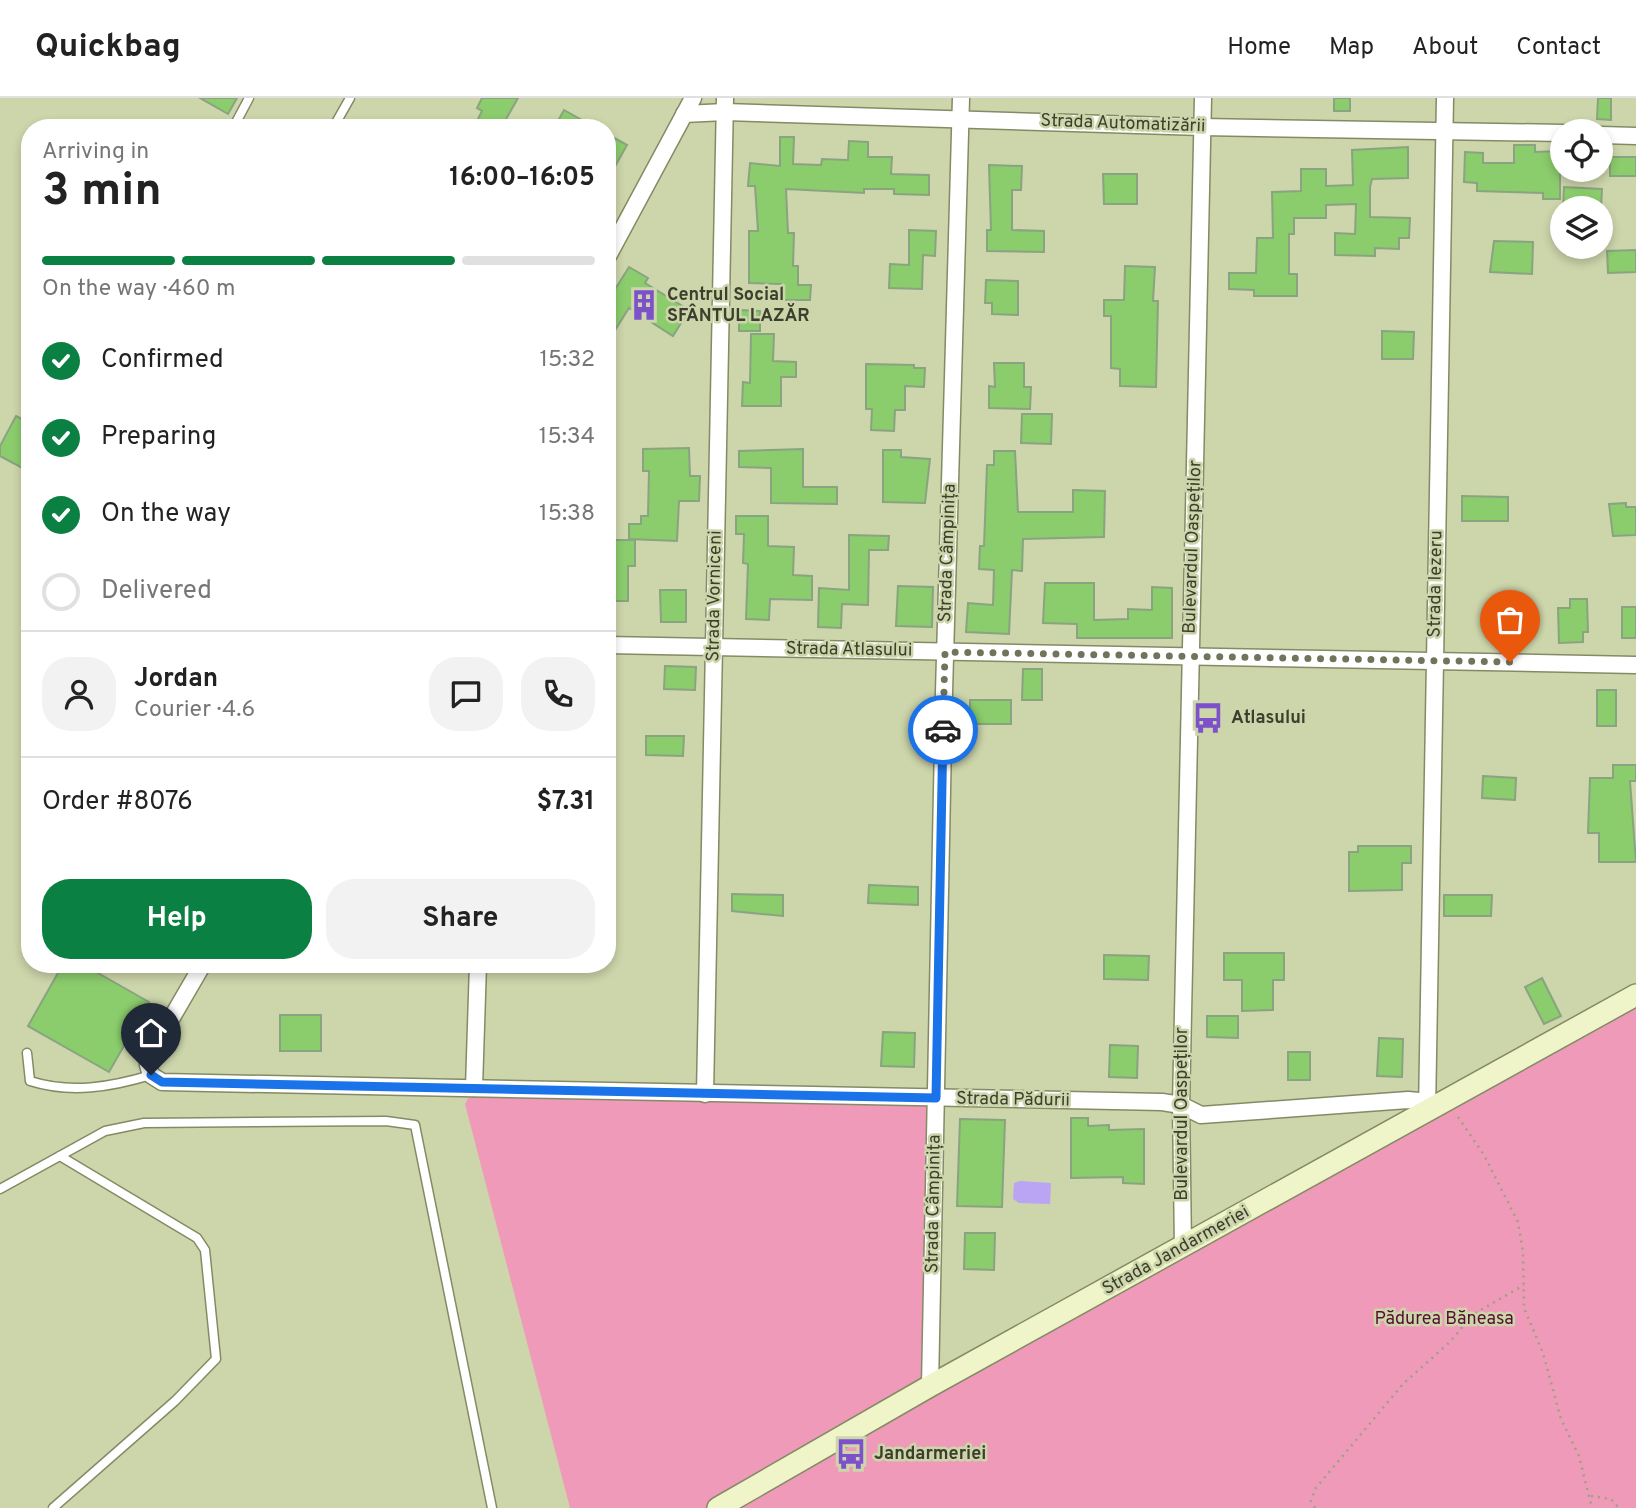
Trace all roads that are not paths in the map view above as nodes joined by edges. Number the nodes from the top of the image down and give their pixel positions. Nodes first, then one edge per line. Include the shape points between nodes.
1 (249, 98) edge
2 (350, 98) edge
3 (693, 98) edge
4 (961, 98) edge
5 (1203, 98) edge
6 (1445, 98) edge
7 (725, 105) edge
8 (684, 114) junction
9 (238, 119) edge
10 (338, 119) edge
11 (960, 119) junction
12 (1202, 127) junction
13 (1444, 129) junction
14 (1550, 133) edge
15 (1613, 135) edge
16 (1636, 136) edge
17 (616, 241) edge
18 (616, 645) edge
19 (714, 648) junction
20 (945, 652) junction
21 (1190, 657) junction
22 (1434, 661) junction
23 (1636, 665) edge
24 (198, 973) edge
25 (478, 973) edge
26 (1636, 995) edge
27 (27, 1054) dead end
28 (151, 1075) junction
29 (474, 1088) junction
30 (705, 1094) junction
31 (936, 1098) junction
32 (1181, 1105) junction
33 (1427, 1111) junction
34 (60, 1156) junction
35 (0, 1189) edge
36 (1183, 1247) junction
37 (930, 1386) junction
38 (53, 1508) edge
39 (492, 1508) edge
40 (718, 1508) edge

1 - 9 lane
2 - 10 lane
3 - 8 street
4 - 11 street, Strada Câmpinița
5 - 12 street, Bulevardul Oaspeților
6 - 13 street, Strada Iezeru
7 - 8 street, Strada Automatizării
7 - 11 street, Strada Automatizării
7 - 19 street, Strada Vorniceni
8 - 17 street
11 - 12 street, Strada Automatizării
11 - 20 street, Strada Câmpinița
12 - 13 street, Strada Automatizării
12 - 21 street, Bulevardul Oaspeților
13 - 14 street, Strada Automatizării
13 - 22 street, Strada Iezeru
15 - 16 street
18 - 19 street, Strada Atlasului
19 - 20 street, Strada Atlasului
19 - 30 street, Strada Vorniceni
20 - 21 street, Strada Atlasului
20 - 31 street, Strada Câmpinița
21 - 22 street, Strada Atlasului
21 - 32 street, Bulevardul Oaspeților
22 - 23 street, Strada Atlasului
22 - 33 street, Strada Iezeru
24 - 28 street via 150,1055
25 - 29 street
26 - 33 street, Strada Jandarmeriei
27 - 28 lane via 30,1081 42,1085 92,1088
28 - 29 street, Strada Pădurii via 162,1082
29 - 30 street, Strada Pădurii
30 - 31 street, Strada Pădurii
31 - 32 street, Strada Pădurii
31 - 37 street, Strada Câmpinița
32 - 33 street, Strada Pădurii via 1201,1115 1408,1100 1419,1101
32 - 36 street, Bulevardul Oaspeților
33 - 36 street, Strada Jandarmeriei
34 - 35 lane
34 - 38 lane via 197,1238 205,1250 216,1359
34 - 39 lane via 105,1131 144,1123 386,1121 415,1125
36 - 37 street, Strada Jandarmeriei
37 - 40 street, Strada Jandarmeriei

